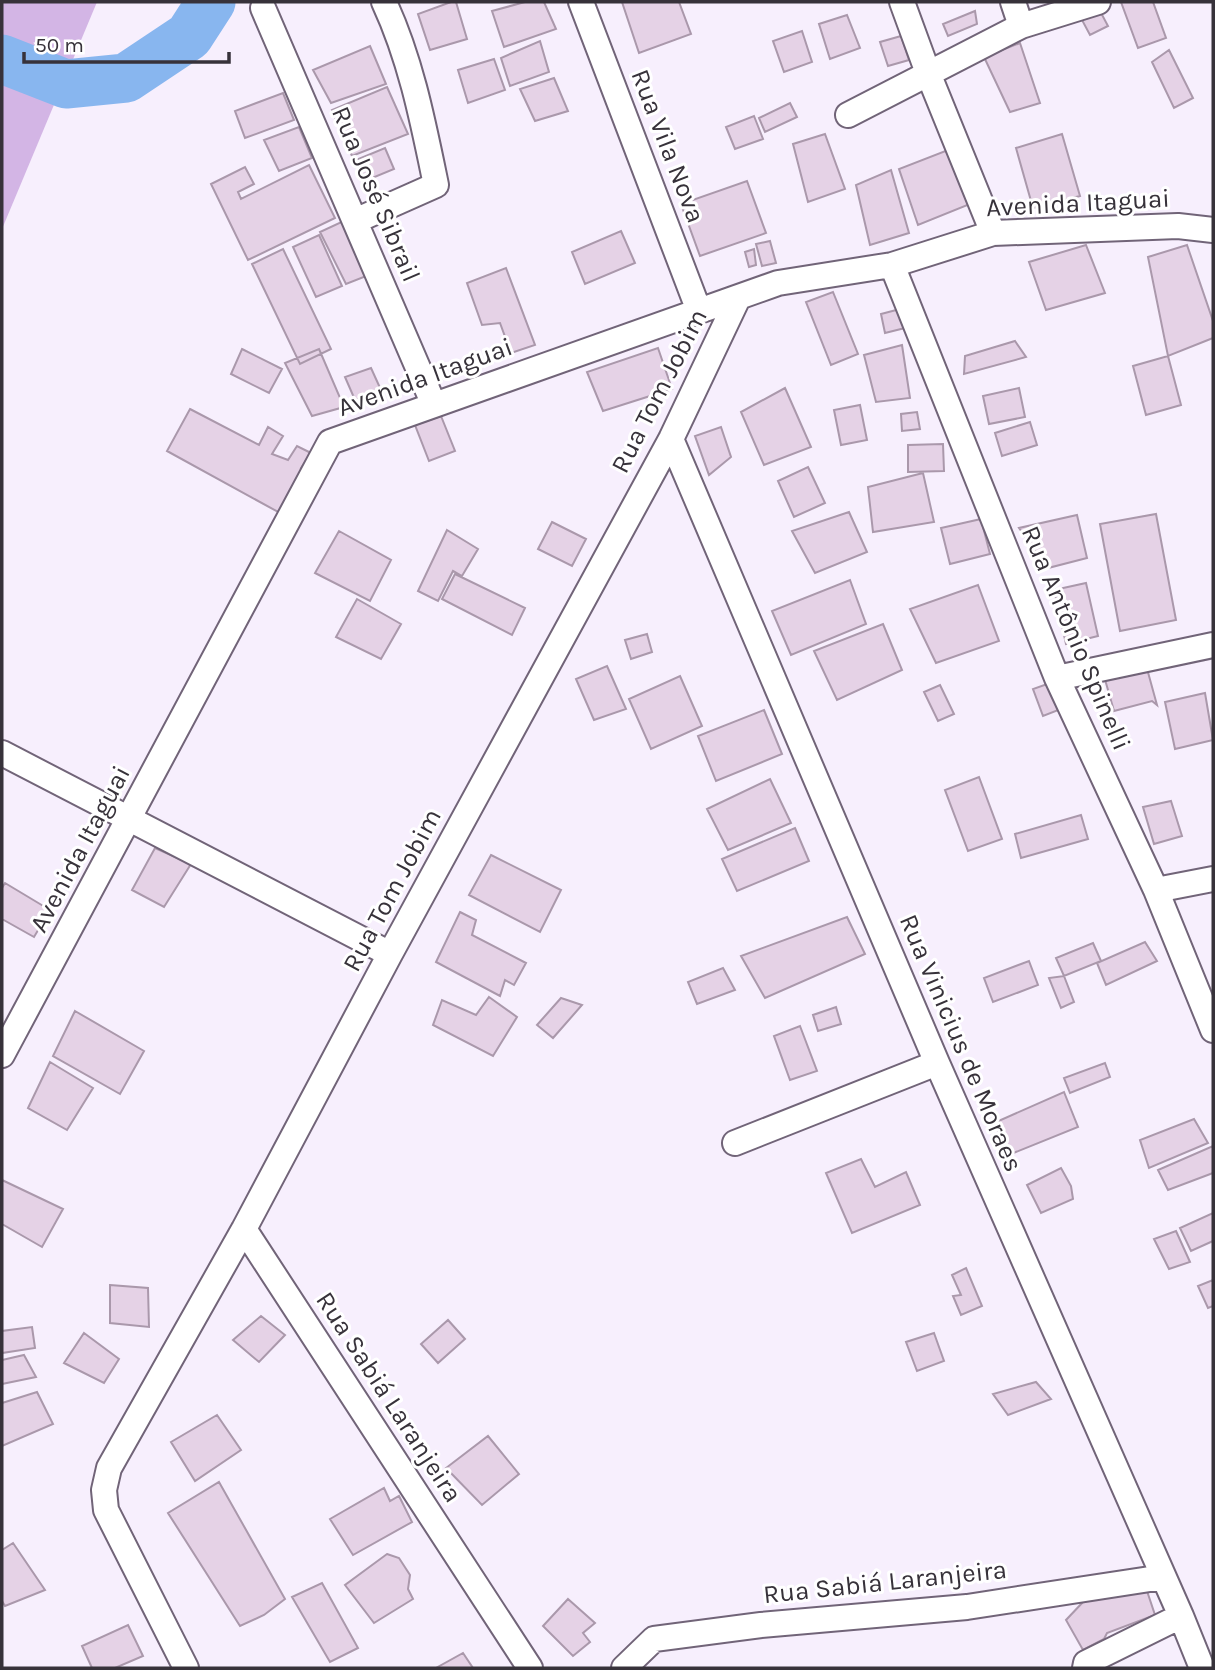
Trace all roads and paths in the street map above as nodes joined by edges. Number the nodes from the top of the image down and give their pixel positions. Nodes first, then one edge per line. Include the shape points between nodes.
1 (384, 2) edge
2 (581, 2) edge
3 (902, 2) edge
4 (1013, 2) edge
5 (1098, 2) edge
6 (263, 8) dead end
7 (1021, 26) junction
8 (928, 73) junction
9 (848, 115) dead end
10 (355, 221) junction
11 (1213, 230) edge
12 (993, 233) junction
13 (892, 265) junction
14 (738, 298) junction
15 (699, 311) junction
16 (434, 405) junction
17 (671, 439) junction
18 (1213, 645) edge
19 (1057, 678) junction
20 (2, 753) edge
21 (130, 819) junction
22 (1213, 879) edge
23 (1156, 890) junction
24 (390, 954) junction
25 (1213, 1030) edge
26 (2, 1055) edge
27 (937, 1063) junction
28 (736, 1143) dead end
29 (244, 1229) junction
30 (1163, 1577) junction
31 (1181, 1616) junction
32 (186, 1668) edge
33 (530, 1668) edge
34 (624, 1668) edge
35 (1085, 1668) edge
36 (1202, 1668) edge

1 - 10 street via 401,38 436,185
2 - 15 street, Rua Vila Nova
3 - 8 street
4 - 7 street
5 - 7 street
6 - 10 street, Rua José Sibrail
7 - 8 street
8 - 9 street
8 - 12 street
10 - 16 street, Rua José Sibrail
11 - 12 street, Avenida Itaguai via 1178,226
12 - 13 street, Avenida Itaguai
13 - 14 street, Avenida Itaguai via 778,283
13 - 19 street, Rua Antônio Spinelli
14 - 15 street, Avenida Itaguai
14 - 17 street, Rua Tom Jobim
15 - 16 street, Avenida Itaguai
16 - 21 street, Avenida Itaguai via 330,442
17 - 24 street, Rua Tom Jobim
17 - 27 street, Rua Vinicius de Moraes
18 - 19 street
19 - 23 street, Rua Antônio Spinelli
20 - 21 street
21 - 24 street
21 - 26 street, Avenida Itaguai
22 - 23 street
23 - 25 street, Rua Antônio Spinelli
24 - 29 street, Rua Tom Jobim
27 - 28 street
27 - 30 street, Rua Vinicius de Moraes
29 - 32 street, Rua Tom Jobim via 109,1468 104,1490 106,1510
29 - 33 street, Rua Sabiá Laranjeira
30 - 31 street, Rua Vinicius de Moraes
30 - 34 street, Rua Sabiá Laranjeira via 967,1607 654,1639
31 - 35 street via 1086,1663
31 - 36 street, Rua Vinicius de Moraes

